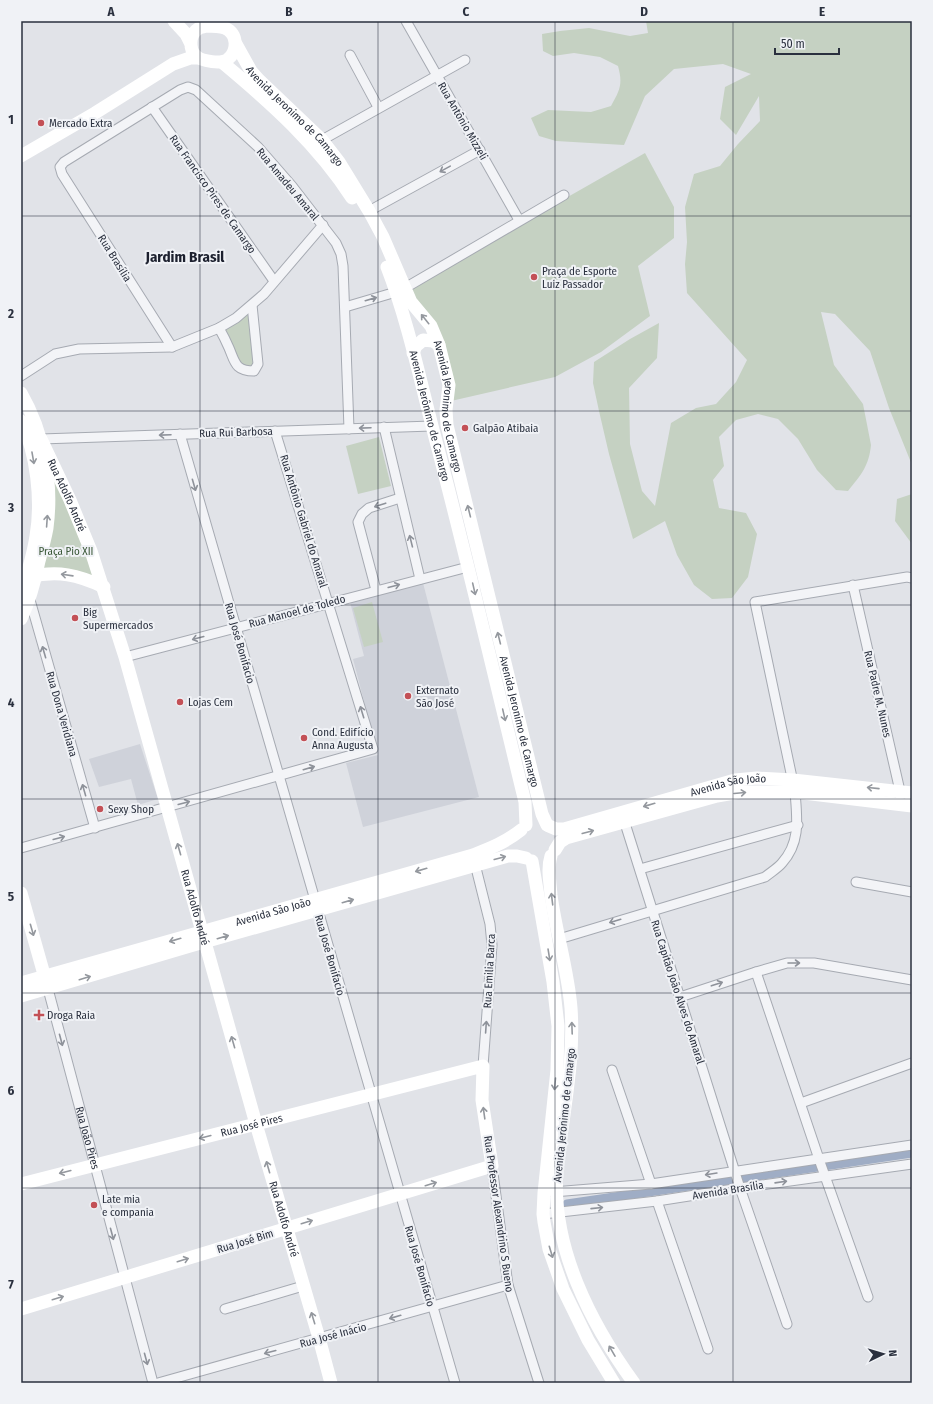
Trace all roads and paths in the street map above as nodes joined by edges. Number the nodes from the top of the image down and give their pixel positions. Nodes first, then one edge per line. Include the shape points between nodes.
1 (174, 21) edge
2 (231, 21) edge
3 (406, 21) edge
4 (209, 23) edge
5 (234, 39) junction
6 (191, 44) junction
7 (350, 55) dead end
8 (197, 58) junction
9 (465, 60) dead end
10 (223, 63) junction
11 (173, 64) junction
12 (437, 76) junction
13 (152, 107) junction
14 (378, 107) junction
15 (322, 140) junction
16 (480, 150) junction
17 (21, 156) edge
18 (564, 195) dead end
19 (369, 211) junction
20 (519, 220) junction
21 (323, 226) junction
22 (274, 281) junction
23 (400, 290) junction
24 (252, 305) junction
25 (345, 307) junction
26 (219, 328) junction
27 (439, 345) junction
28 (172, 347) junction
29 (413, 352) junction
30 (21, 376) edge
31 (21, 393) edge
32 (425, 399) junction
33 (447, 399) junction
34 (21, 421) edge
35 (432, 426) junction
36 (384, 428) junction
37 (349, 429) junction
38 (275, 431) junction
39 (180, 434) junction
40 (41, 439) junction
41 (400, 498) junction
42 (468, 567) junction
43 (28, 576) edge
44 (420, 578) junction
45 (912, 578) edge
46 (853, 585) junction
47 (104, 587) junction
48 (376, 590) junction
49 (25, 597) edge
50 (329, 603) junction
51 (21, 619) edge
52 (236, 628) junction
53 (125, 657) junction
54 (279, 776) junction
55 (794, 786) junction
56 (906, 799) edge
57 (167, 808) junction
58 (623, 818) junction
59 (798, 824) junction
60 (548, 825) junction
61 (523, 827) junction
62 (95, 828) junction
63 (21, 848) edge
64 (553, 853) junction
65 (474, 860) junction
66 (529, 860) junction
67 (640, 869) junction
68 (856, 882) dead end
69 (21, 892) edge
70 (912, 892) edge
71 (316, 905) junction
72 (653, 910) junction
73 (204, 937) junction
74 (559, 939) junction
75 (756, 972) junction
76 (912, 980) edge
77 (21, 983) edge
78 (46, 983) junction
79 (21, 996) edge
80 (680, 996) junction
81 (912, 1063) edge
82 (483, 1066) junction
83 (612, 1070) dead end
84 (371, 1094) junction
85 (801, 1103) junction
86 (256, 1124) junction
87 (912, 1145) edge
88 (94, 1165) junction
89 (912, 1165) edge
90 (492, 1166) junction
91 (822, 1167) junction
92 (735, 1172) junction
93 (21, 1184) edge
94 (651, 1184) junction
95 (740, 1186) junction
96 (550, 1192) junction
97 (400, 1194) junction
98 (657, 1201) junction
99 (558, 1212) junction
100 (543, 1214) junction
101 (286, 1228) junction
102 (124, 1278) junction
103 (303, 1286) junction
104 (508, 1286) junction
105 (868, 1297) dead end
106 (432, 1307) junction
107 (21, 1309) edge
108 (225, 1309) dead end
109 (787, 1324) dead end
110 (319, 1338) junction
111 (708, 1349) dead end
112 (153, 1383) edge
113 (158, 1383) edge
114 (330, 1383) edge
115 (455, 1383) edge
116 (539, 1383) edge
117 (614, 1383) edge
118 (634, 1383) edge

1 - 6 main road
2 - 5 street
3 - 12 street, Rua Antônio Mizzeli
4 - 5 main road via 226,28
4 - 6 main road via 197,29 192,36
5 - 10 main road via 234,52
5 - 15 main road, Avenida Jeronimo de Camargo via 259,80
6 - 8 main road
6 - 11 main road
7 - 14 street
8 - 10 main road
8 - 11 main road
9 - 12 street
10 - 23 main road, Avenida Jerônimo de Camargo via 290,122 328,165 363,217
11 - 17 main road
12 - 14 street
12 - 16 street, Rua Antônio Mizzeli
13 - 21 street, Rua Amadeu Amaral via 180,90 188,87 196,90 258,147
13 - 22 street, Rua Francisco Pires de Camargo
13 - 28 street, Rua Brasília via 64,162 60,167
14 - 15 street
15 - 19 main road, Avenida Jeronimo de Camargo via 339,162
16 -> 19 street
16 - 20 street, Rua Antônio Mizzeli
18 - 20 street
19 - 23 main road, Avenida Jeronimo de Camargo via 383,236
20 - 23 street
21 - 22 street
21 - 25 street, Rua Amadeu Amaral via 341,254 344,266
22 - 24 street
25 -> 23 street
27 -> 23 main road, Avenida Jeronimo de Camargo via 431,326
23 - 29 main road, Avenida Jerônimo de Camargo
24 - 26 street
24 - 26 street via 258,364 254,371 241,369 234,363
25 - 37 street, Rua Amadeu Amaral
26 - 28 street
27 - 29 main road via 433,341 423,340
27 - 33 main road, Avenida Jeronimo de Camargo via 449,385
28 - 30 street via 79,350 55,354
29 - 32 main road, Avenida Jerônimo de Camargo
31 - 40 main road via 28,404
32 - 33 main road via 432,404 440,404
32 - 35 main road, Avenida Jerônimo de Camargo
60 -> 33 main road, Avenida Jeronimo de Camargo via 542,814 447,425
34 -> 43 main road via 31,449 38,497 36,537
35 - 36 street, Rua Rui Barbosa
35 - 42 main road, Avenida Jerônimo de Camargo
36 -> 37 street, Rua Rui Barbosa
36 - 41 street
37 - 38 street, Rua Rui Barbosa
38 - 39 street, Rua Rui Barbosa
38 - 50 street, Rua Antônio Gabriel do Amaral
39 -> 40 street, Rua Rui Barbosa
39 -> 52 street, Rua José Bonifacio
43 -> 40 main road via 47,529 49,497
40 - 47 main road, Rua Adolfo André via 70,500
44 -> 41 street
41 -> 48 street via 369,508 358,522
42 - 44 street, Rua Manoel de Toledo
42 -> 61 main road, Avenida Jerônimo de Camargo via 524,802
47 -> 43 main road via 85,578 67,574
43 - 49 main road
48 -> 44 street, Rua Manoel de Toledo
45 - 46 street
46 - 55 street via 755,602
46 - 56 street, Rua Padre M. Nunes
47 - 53 main road, Rua Adolfo André
48 - 50 street, Rua Manoel de Toledo
49 - 51 main road
62 -> 49 street, Rua Dona Veridiana
50 - 52 street, Rua Manoel de Toledo
54 -> 50 street, Rua Antônio Gabriel do Amaral via 373,750
52 -> 53 street, Rua Manoel de Toledo
52 - 54 street, Rua José Bonifacio
53 - 57 main road, Rua Adolfo André
57 -> 54 street
54 - 71 street, Rua José Bonifacio
55 - 56 main road, Avenida São João
55 - 58 main road, Avenida São João via 757,778 735,780 675,803
55 - 59 street
57 - 62 street
73 -> 57 main road, Rua Adolfo André
58 - 60 main road, Avenida São João via 564,828
64 -> 58 main road, Avenida São João via 566,838
58 - 67 street, Rua Capitão João Alves do Amaral
59 - 67 street
59 - 72 street via 793,848 782,864 765,877
60 - 61 main road via 536,822
60 - 64 main road via 556,837
61 - 65 main road, Avenida São João via 510,839
61 - 66 main road via 518,835 518,848
63 -> 62 street
64 - 66 main road via 545,860
74 -> 64 main road, Avenida Jerônimo de Camargo via 548,873
65 -> 66 main road, Avenida São João via 508,856
65 - 71 main road, Avenida São João
82 -> 65 street, Rua Emilia Barca via 492,944 490,924
66 -> 96 main road, Avenida Jerônimo de Camargo via 553,982 558,1026
67 - 72 street, Rua Capitão João Alves do Amaral
68 - 70 street
69 -> 78 main road, Rua João Pires
71 - 73 main road, Avenida São João
71 - 84 street, Rua José Bonifacio
72 -> 74 street
72 - 80 street, Rua Capitão João Alves do Amaral
73 - 78 main road, Avenida São João
86 -> 73 main road, Rua Adolfo André
96 -> 74 main road, Avenida Jerônimo de Camargo via 557,1171 572,1036 570,995
75 -> 76 street via 787,963 814,963
80 -> 75 street
75 - 85 street
77 - 78 main road, Avenida São João
78 - 79 main road, Avenida São João
78 -> 88 street, Rua João Pires
80 - 92 street, Rua Capitão João Alves do Amaral
81 - 85 street
82 - 84 main road, Rua José Pires
90 -> 82 main road, Rua Professor Alexandrino S Bueno via 482,1100
83 - 94 street
84 - 86 main road, Rua José Pires
84 - 97 street, Rua José Bonifacio
85 - 91 street
86 -> 88 main road, Rua José Pires
101 -> 86 main road, Rua Adolfo André
87 - 91 street, Avenida Brasília
88 -> 93 main road, Rua José Pires
88 -> 102 street, Rua João Pires
89 - 91 street, Avenida Brasília
97 -> 90 main road, Rua José Bim
90 - 104 street, Rua Professor Alexandrino S Bueno
91 - 92 street, Avenida Brasília
95 -> 91 street, Avenida Brasília
91 - 105 street
92 -> 94 street, Avenida Brasília
92 - 95 street, Rua Capitão João Alves do Amaral
94 - 96 street, Avenida Brasília
95 - 98 street, Avenida Brasília
95 - 109 street, Rua Capitão João Alves do Amaral
96 - 99 main road, Avenida Jerônimo de Camargo
96 - 100 main road, Avenida Jerônimo de Camargo
101 -> 97 main road, Rua José Bim
97 - 106 street, Rua José Bonifacio
99 -> 98 street, Avenida Brasília
98 - 111 street
99 - 100 street, Avenida Brasília
118 -> 99 main road, Avenida Jerônimo de Camargo via 617,1359 577,1284
100 -> 117 main road, Avenida Jerônimo de Camargo via 549,1248 563,1289 588,1340
102 -> 101 main road, Rua José Bim
101 - 103 main road, Rua Adolfo André
107 -> 102 main road, Rua José Bim
102 -> 112 street, Rua João Pires
103 - 108 street
110 -> 103 main road, Rua Adolfo André
104 - 106 street, Rua José Inácio
104 - 116 street, Rua Professor Alexandrino S Bueno
106 -> 110 street, Rua José Inácio
106 - 115 street, Rua José Bonifacio
110 -> 113 street, Rua José Inácio
110 - 114 main road, Rua Adolfo André

